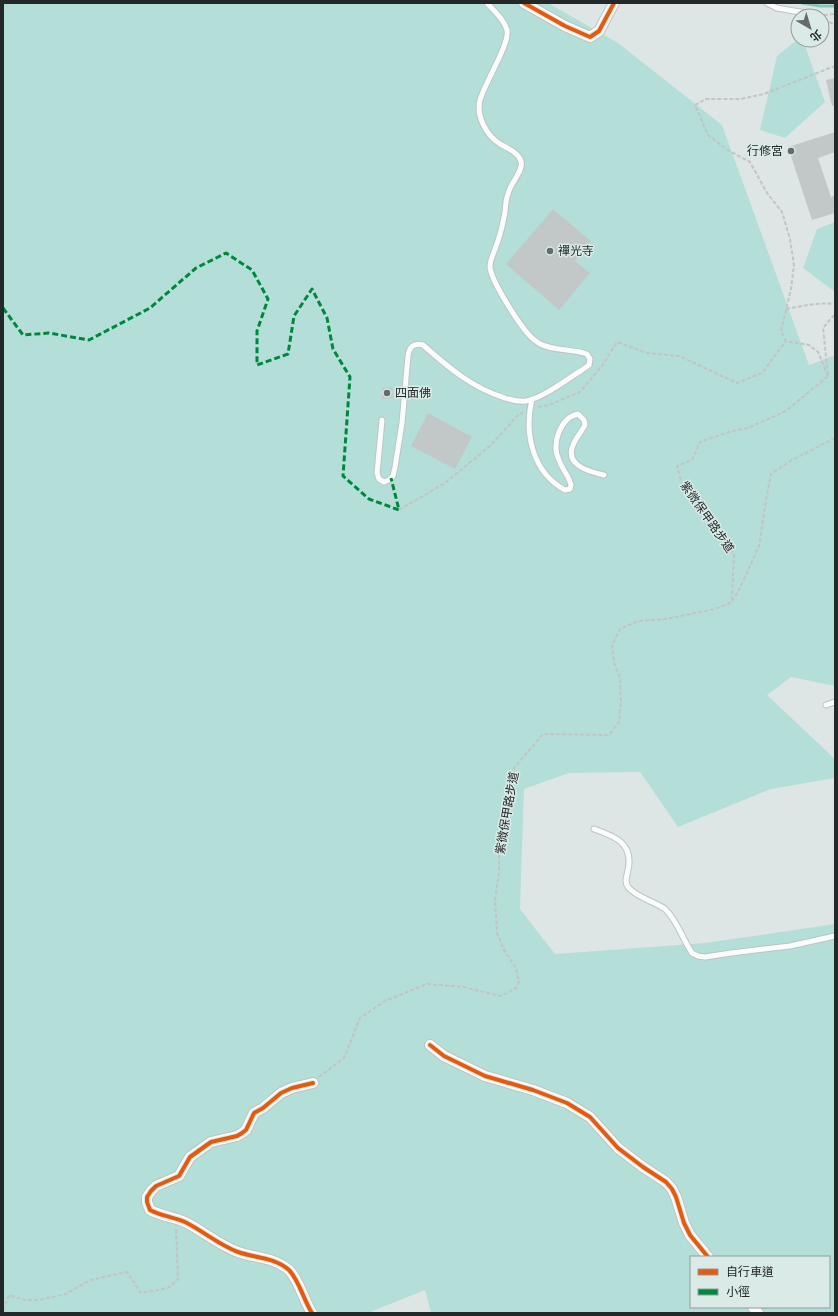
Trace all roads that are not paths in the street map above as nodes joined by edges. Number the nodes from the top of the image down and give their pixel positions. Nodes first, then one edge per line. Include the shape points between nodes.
1 (487, 3) edge
2 (524, 3) edge
3 (614, 3) edge
4 (767, 3) edge
5 (790, 10) edge
6 (532, 399) junction
7 (382, 420) dead end
8 (604, 475) dead end
9 (835, 702) edge
10 (826, 705) dead end
11 (594, 829) dead end
12 (835, 936) edge
13 (430, 1045) dead end
14 (313, 1083) road end
15 (707, 1256) edge
16 (312, 1313) edge

1 - 6 lane via 503,22 507,37 480,100 480,112 490,135 518,155 521,162 507,194 501,231 490,260 491,273 512,312 532,338 552,348 588,354 590,359 589,365 582,370
2 - 3 street via 590,37 599,31
4 - 5 lane
6 - 7 lane via 514,401 475,386 418,343 409,349 395,467 393,476 384,482 379,479 377,473
6 - 8 lane via 529,433 533,453 551,480 565,490 570,489 570,480 558,459 557,440 563,424 578,414 585,425 574,441 571,456 584,471
9 - 10 lane
11 - 12 lane via 612,835 625,847 630,862 625,881 627,886 631,891 664,909 692,953 698,956 790,946
13 - 15 street via 444,1056 485,1076 567,1103 590,1117 618,1148 672,1189 690,1235
14 - 16 street via 281,1093 254,1113 246,1130 237,1136 208,1144 190,1157 179,1176 156,1186 146,1202 150,1210 192,1226 227,1247 268,1259 285,1268 294,1277

